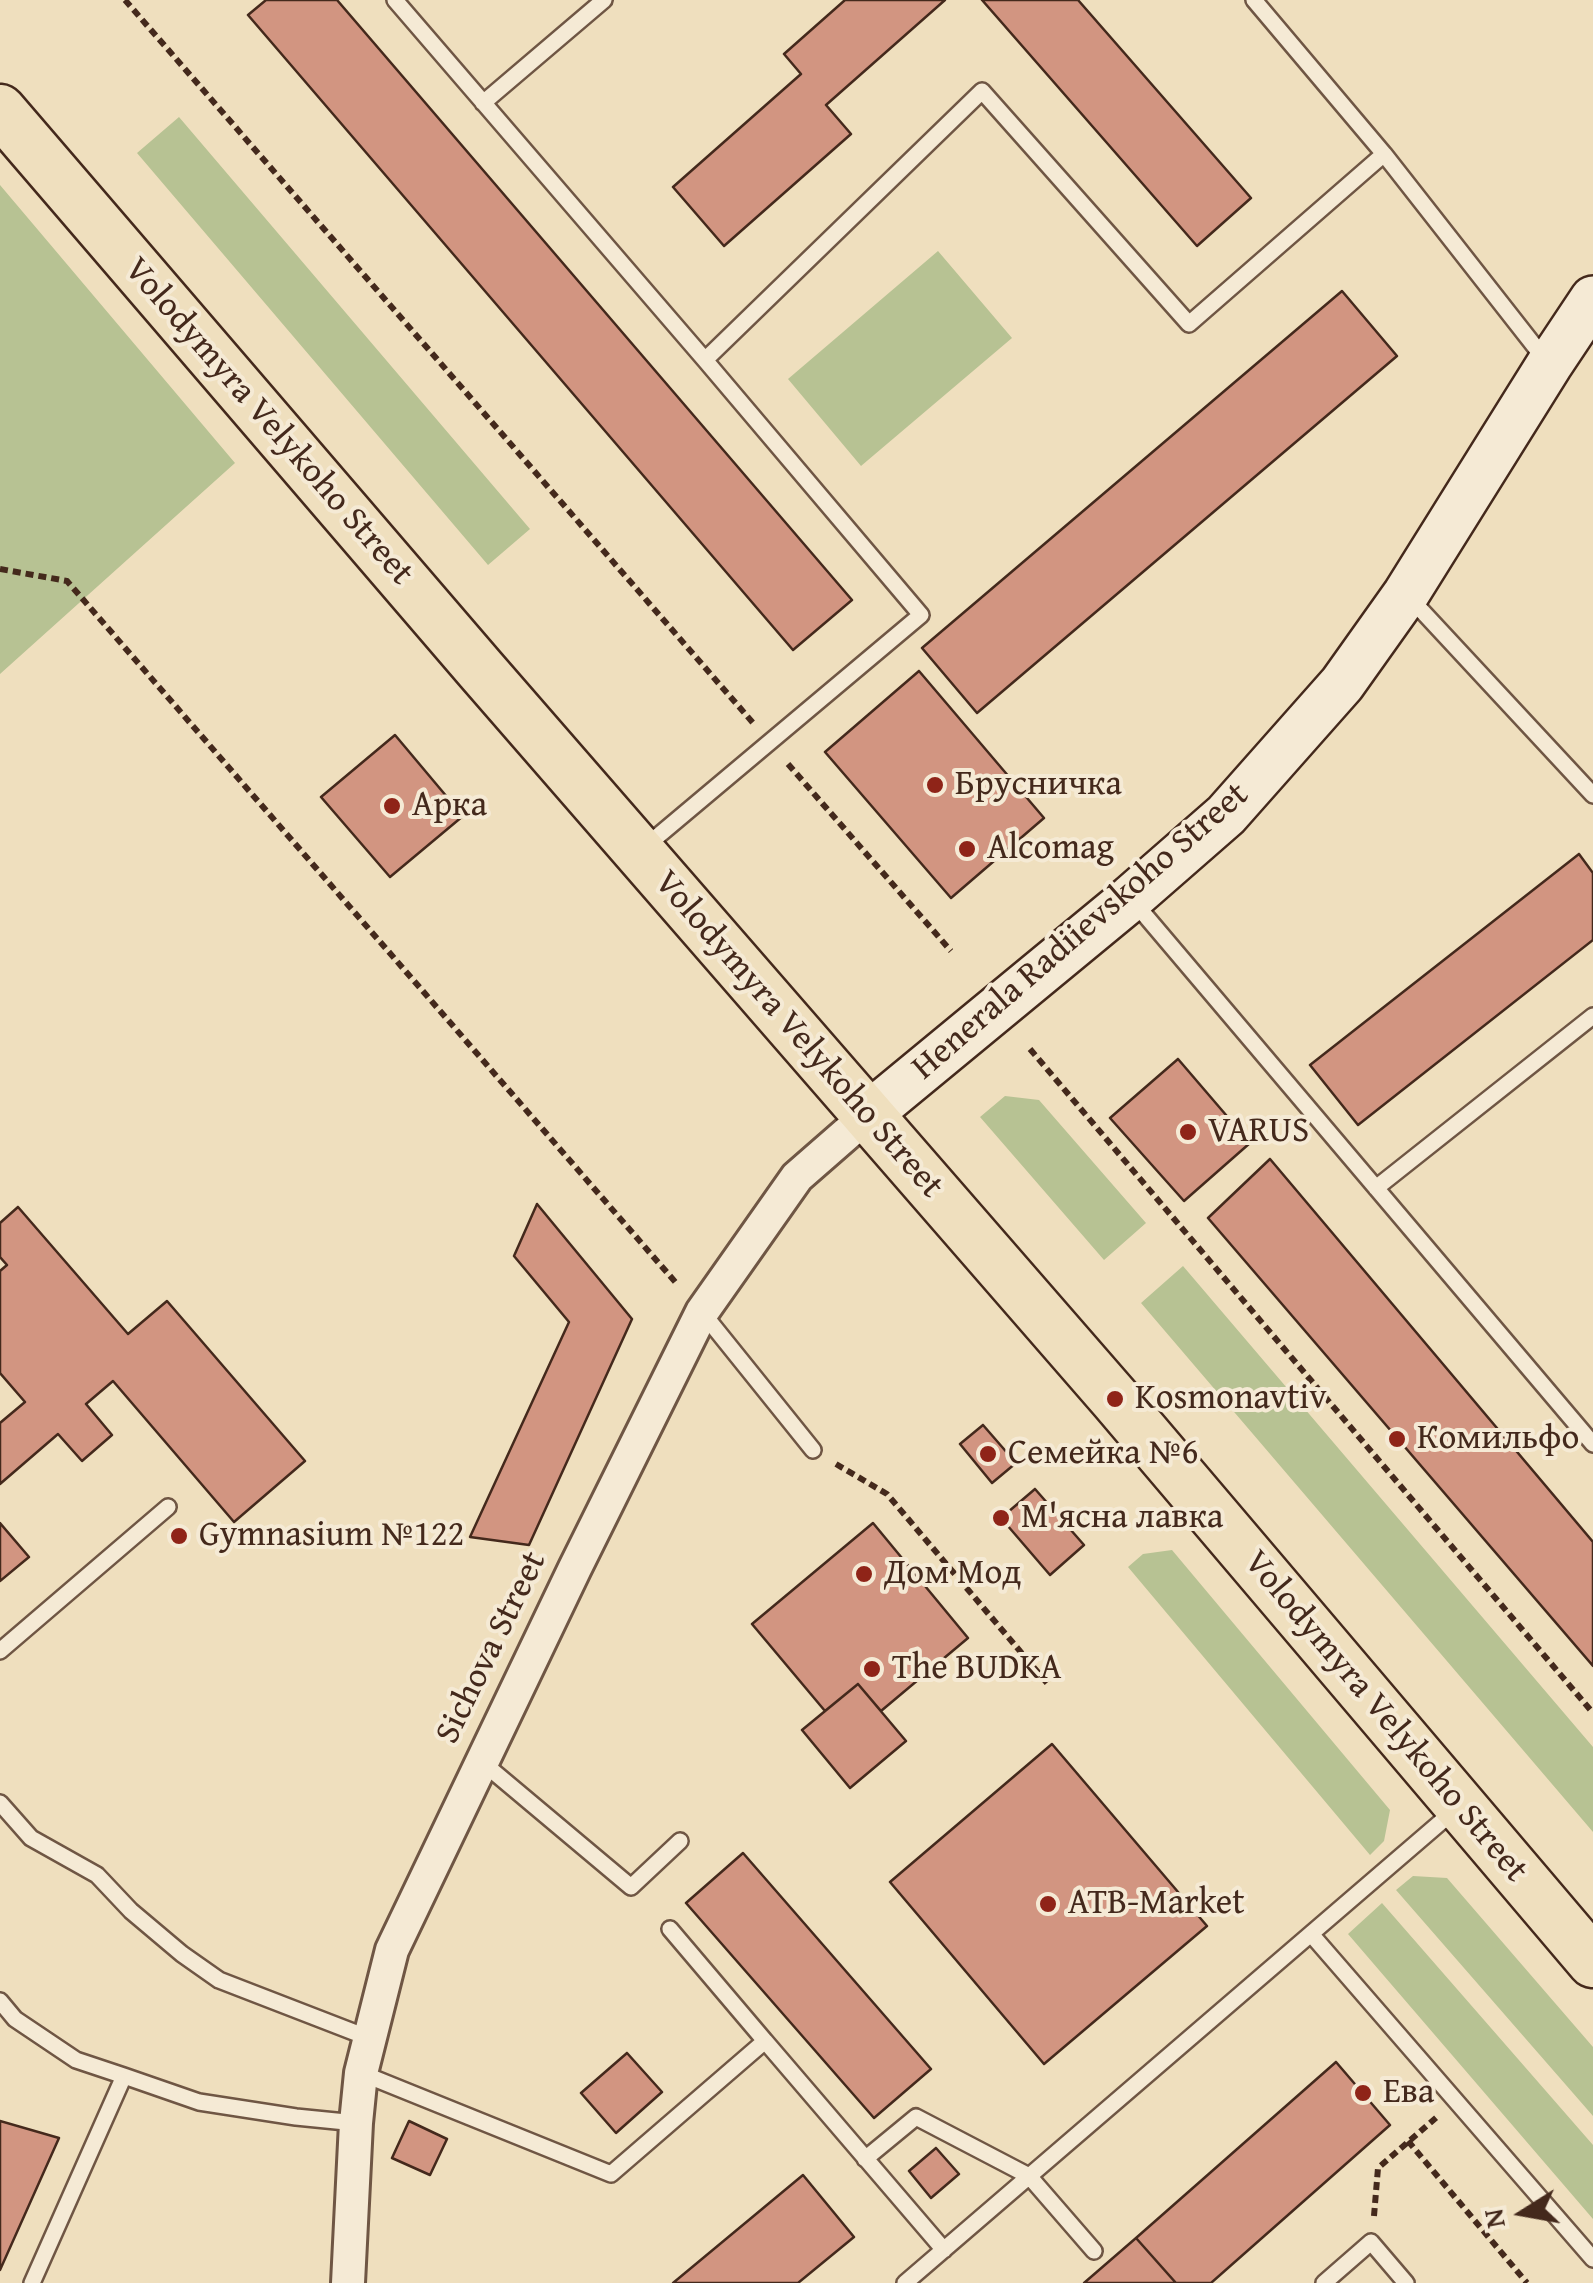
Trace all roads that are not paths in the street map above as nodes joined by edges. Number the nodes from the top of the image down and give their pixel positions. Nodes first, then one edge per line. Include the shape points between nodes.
1 (395, 0) edge
2 (604, 0) edge
3 (1254, 0) edge
4 (484, 103) junction
5 (0, 110) edge
6 (1384, 154) junction
7 (1589, 317) edge
8 (705, 360) junction
9 (1549, 365) junction
10 (1406, 594) junction
11 (1593, 795) edge
12 (639, 852) junction
13 (1131, 898) junction
14 (1593, 1016) edge
15 (868, 1116) junction
16 (1376, 1188) junction
17 (702, 1312) junction
18 (1593, 1444) edge
19 (814, 1450) road end
20 (168, 1507) dead end
21 (0, 1652) edge
22 (482, 1762) junction
23 (0, 1802) edge
24 (1459, 1806) junction
25 (680, 1841) dead end
26 (670, 1928) dead end
27 (1311, 1934) junction
28 (1593, 1962) edge
29 (0, 2001) edge
30 (369, 2038) junction
31 (764, 2040) junction
32 (361, 2073) junction
33 (124, 2076) junction
34 (356, 2123) junction
35 (866, 2159) junction
36 (1029, 2176) junction
37 (944, 2250) junction
38 (1094, 2251) dead end
39 (1593, 2259) edge
40 (32, 2283) edge
41 (348, 2283) edge
42 (905, 2283) edge
43 (1324, 2283) edge
44 (1406, 2283) edge

1 - 4 lane
2 - 4 lane
3 - 6 lane
4 - 8 lane
5 - 12 main road, Volodymyra Velykoho Street
6 - 8 lane via 1189,324 982,91
6 - 9 lane
7 - 9 street, Henerala Radiievskoho Street
8 - 12 lane via 920,615
9 - 10 street, Henerala Radiievskoho Street
10 - 11 lane
10 - 13 street, Henerala Radiievskoho Street via 1342,684 1226,815
12 - 15 main road, Volodymyra Velykoho Street
13 - 15 street, Henerala Radiievskoho Street
13 - 16 lane
14 - 16 lane
15 - 17 street, Sichova Street via 797,1177
15 - 24 main road, Volodymyra Velykoho Street
16 - 18 lane
17 - 19 lane
17 - 22 street, Sichova Street
20 - 21 lane
22 - 25 lane via 631,1887
22 - 30 street, Sichova Street via 392,1950
23 - 30 lane via 31,1838 97,1876 219,1980
24 - 27 lane
24 - 28 main road, Volodymyra Velykoho Street
26 - 31 lane
27 - 36 lane
27 - 39 lane
29 - 33 lane via 15,2019 76,2060
30 - 32 street, Sichova Street
31 - 32 lane via 611,2174
31 - 35 lane
32 - 34 street, Sichova Street
33 - 34 lane via 199,2102
33 - 40 lane
34 - 41 street, Sichova Street
35 - 36 lane via 916,2117
35 - 37 lane
36 - 37 lane
36 - 38 lane
37 - 42 lane
43 - 44 lane via 1371,2242

